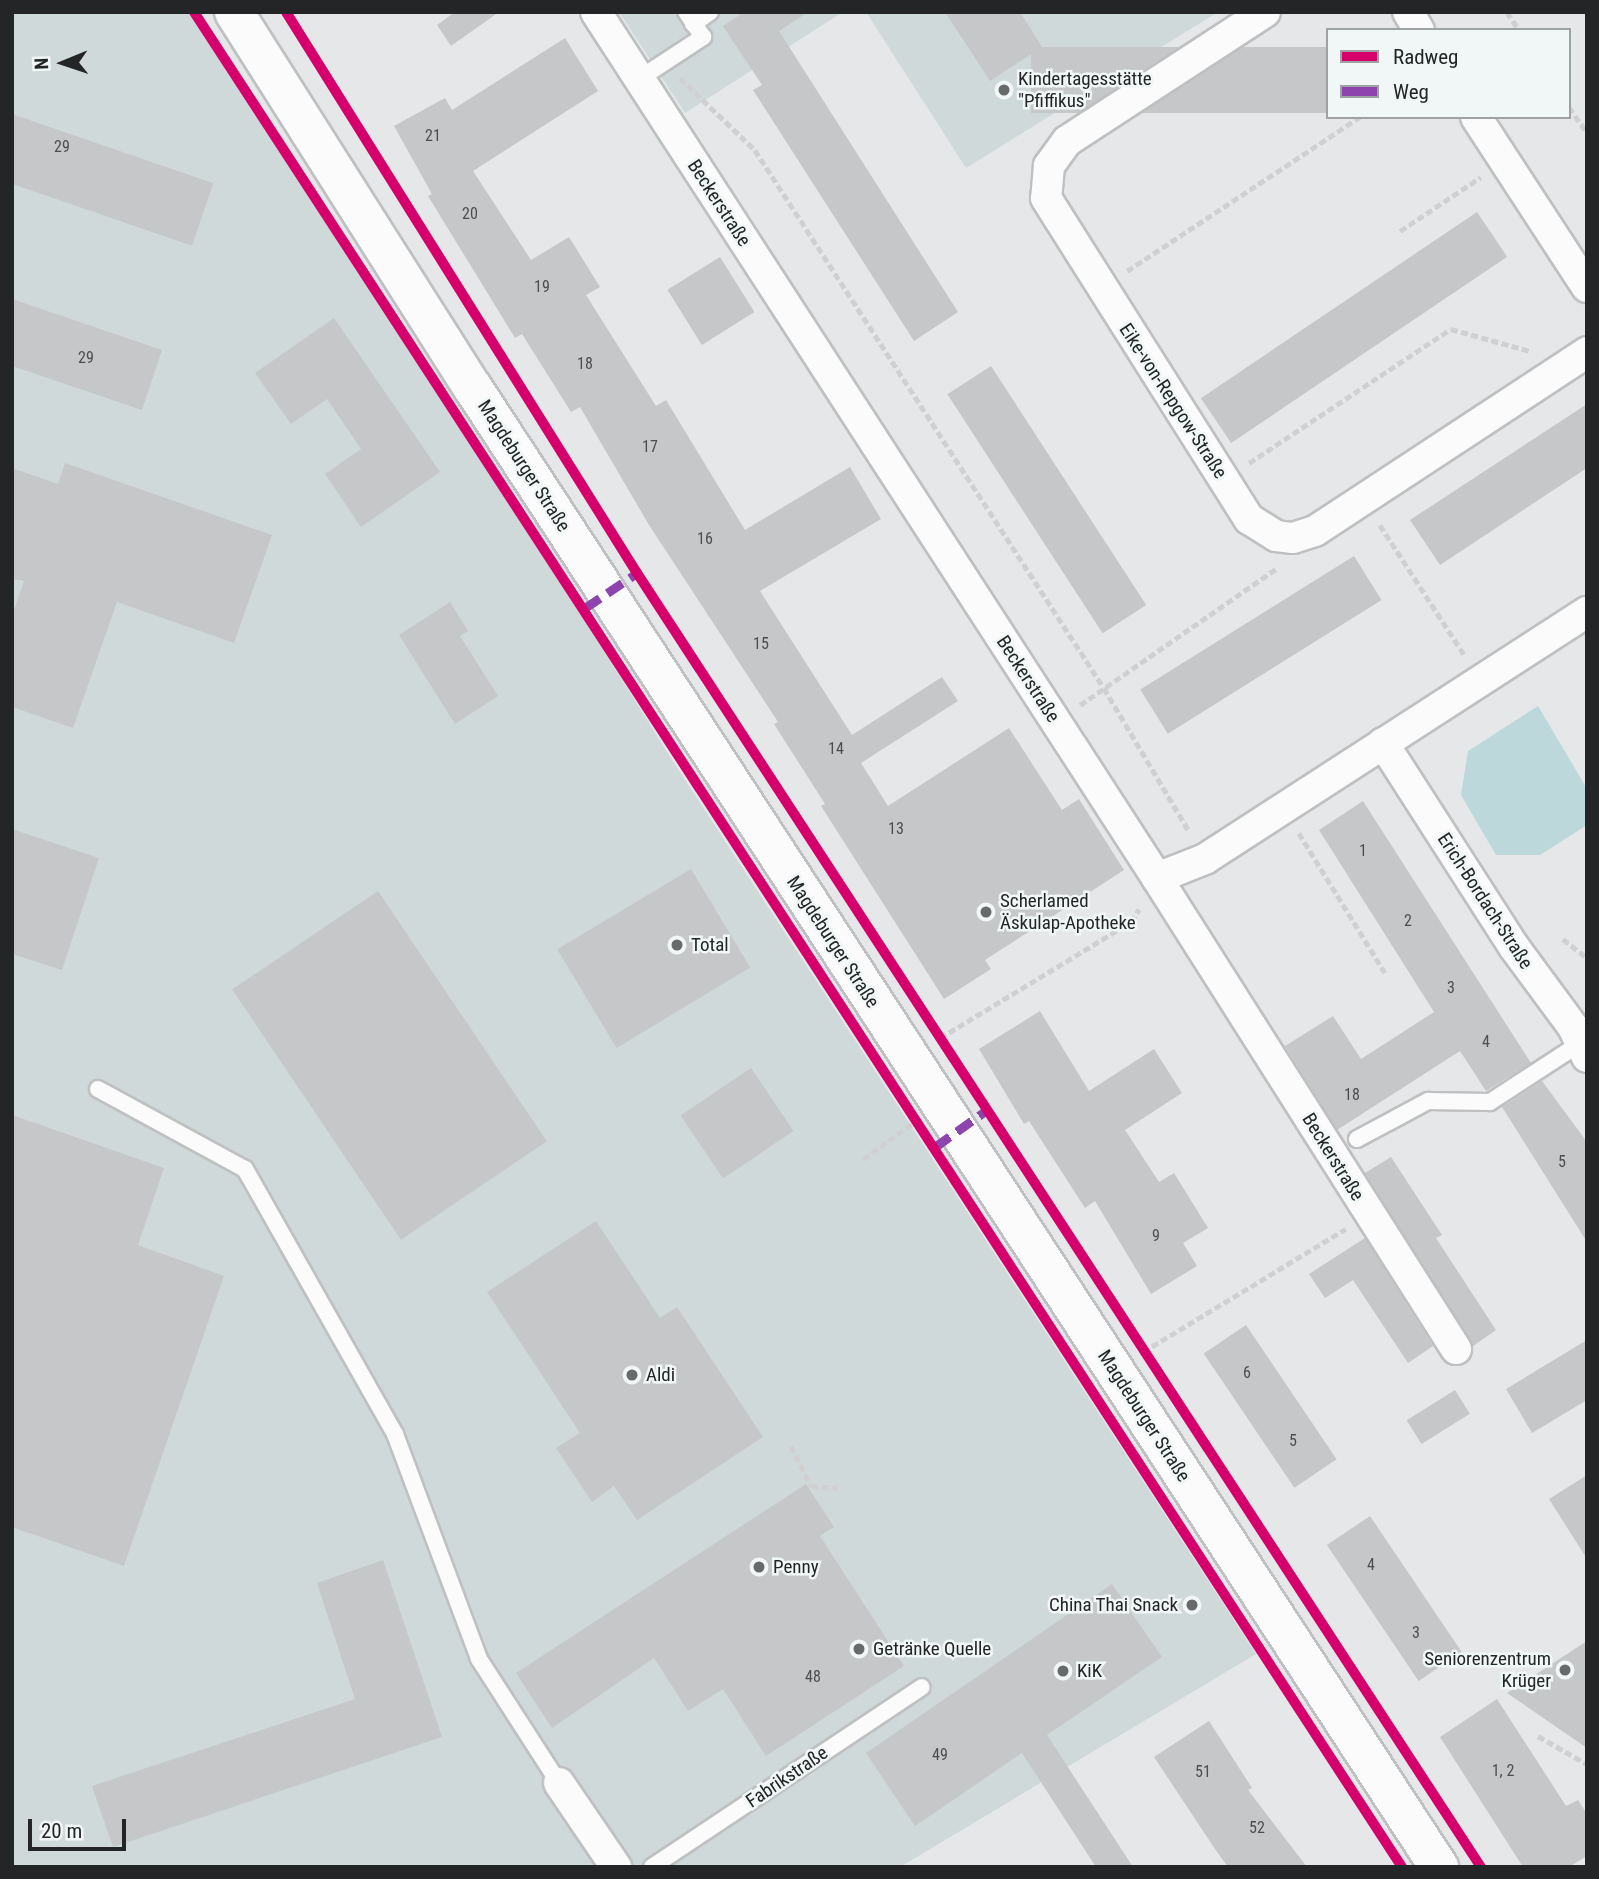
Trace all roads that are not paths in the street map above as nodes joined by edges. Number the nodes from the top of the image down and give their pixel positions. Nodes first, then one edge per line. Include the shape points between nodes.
1 (234, 12) edge
2 (596, 12) edge
3 (710, 12) edge
4 (1265, 12) edge
5 (1408, 12) edge
6 (690, 18) edge
7 (1418, 28) edge
8 (639, 79) junction
9 (1477, 119) edge
10 (1587, 287) edge
11 (1587, 352) edge
12 (1587, 612) edge
13 (1383, 743) junction
14 (1157, 878) junction
15 (1583, 1051) edge
16 (98, 1089) dead end
17 (1357, 1139) dead end
18 (1455, 1349) dead end
19 (922, 1687) dead end
20 (559, 1783) joint
21 (616, 1867) edge
22 (652, 1867) edge
23 (1439, 1867) edge

1 - 23 main road, Magdeburger Straße via 473,388
2 - 8 street, Beckerstraße
3 - 6 lane
4 - 11 street, Eike-von-Repgow-Straße via 1067,141 1049,166 1046,198 1249,519 1276,536 1293,538 1315,531
5 - 7 street
6 - 8 lane via 703,37
8 - 14 street, Beckerstraße
9 - 10 street
12 - 13 street
13 - 14 street via 1205,859
13 - 15 street, Erich-Bordach-Straße via 1514,947 1573,1027
14 - 18 street, Beckerstraße
15 - 17 lane via 1490,1102 1428,1101
16 - 20 lane via 246,1169 395,1434 480,1659
19 - 22 lane, Fabrikstraße
20 - 21 street

